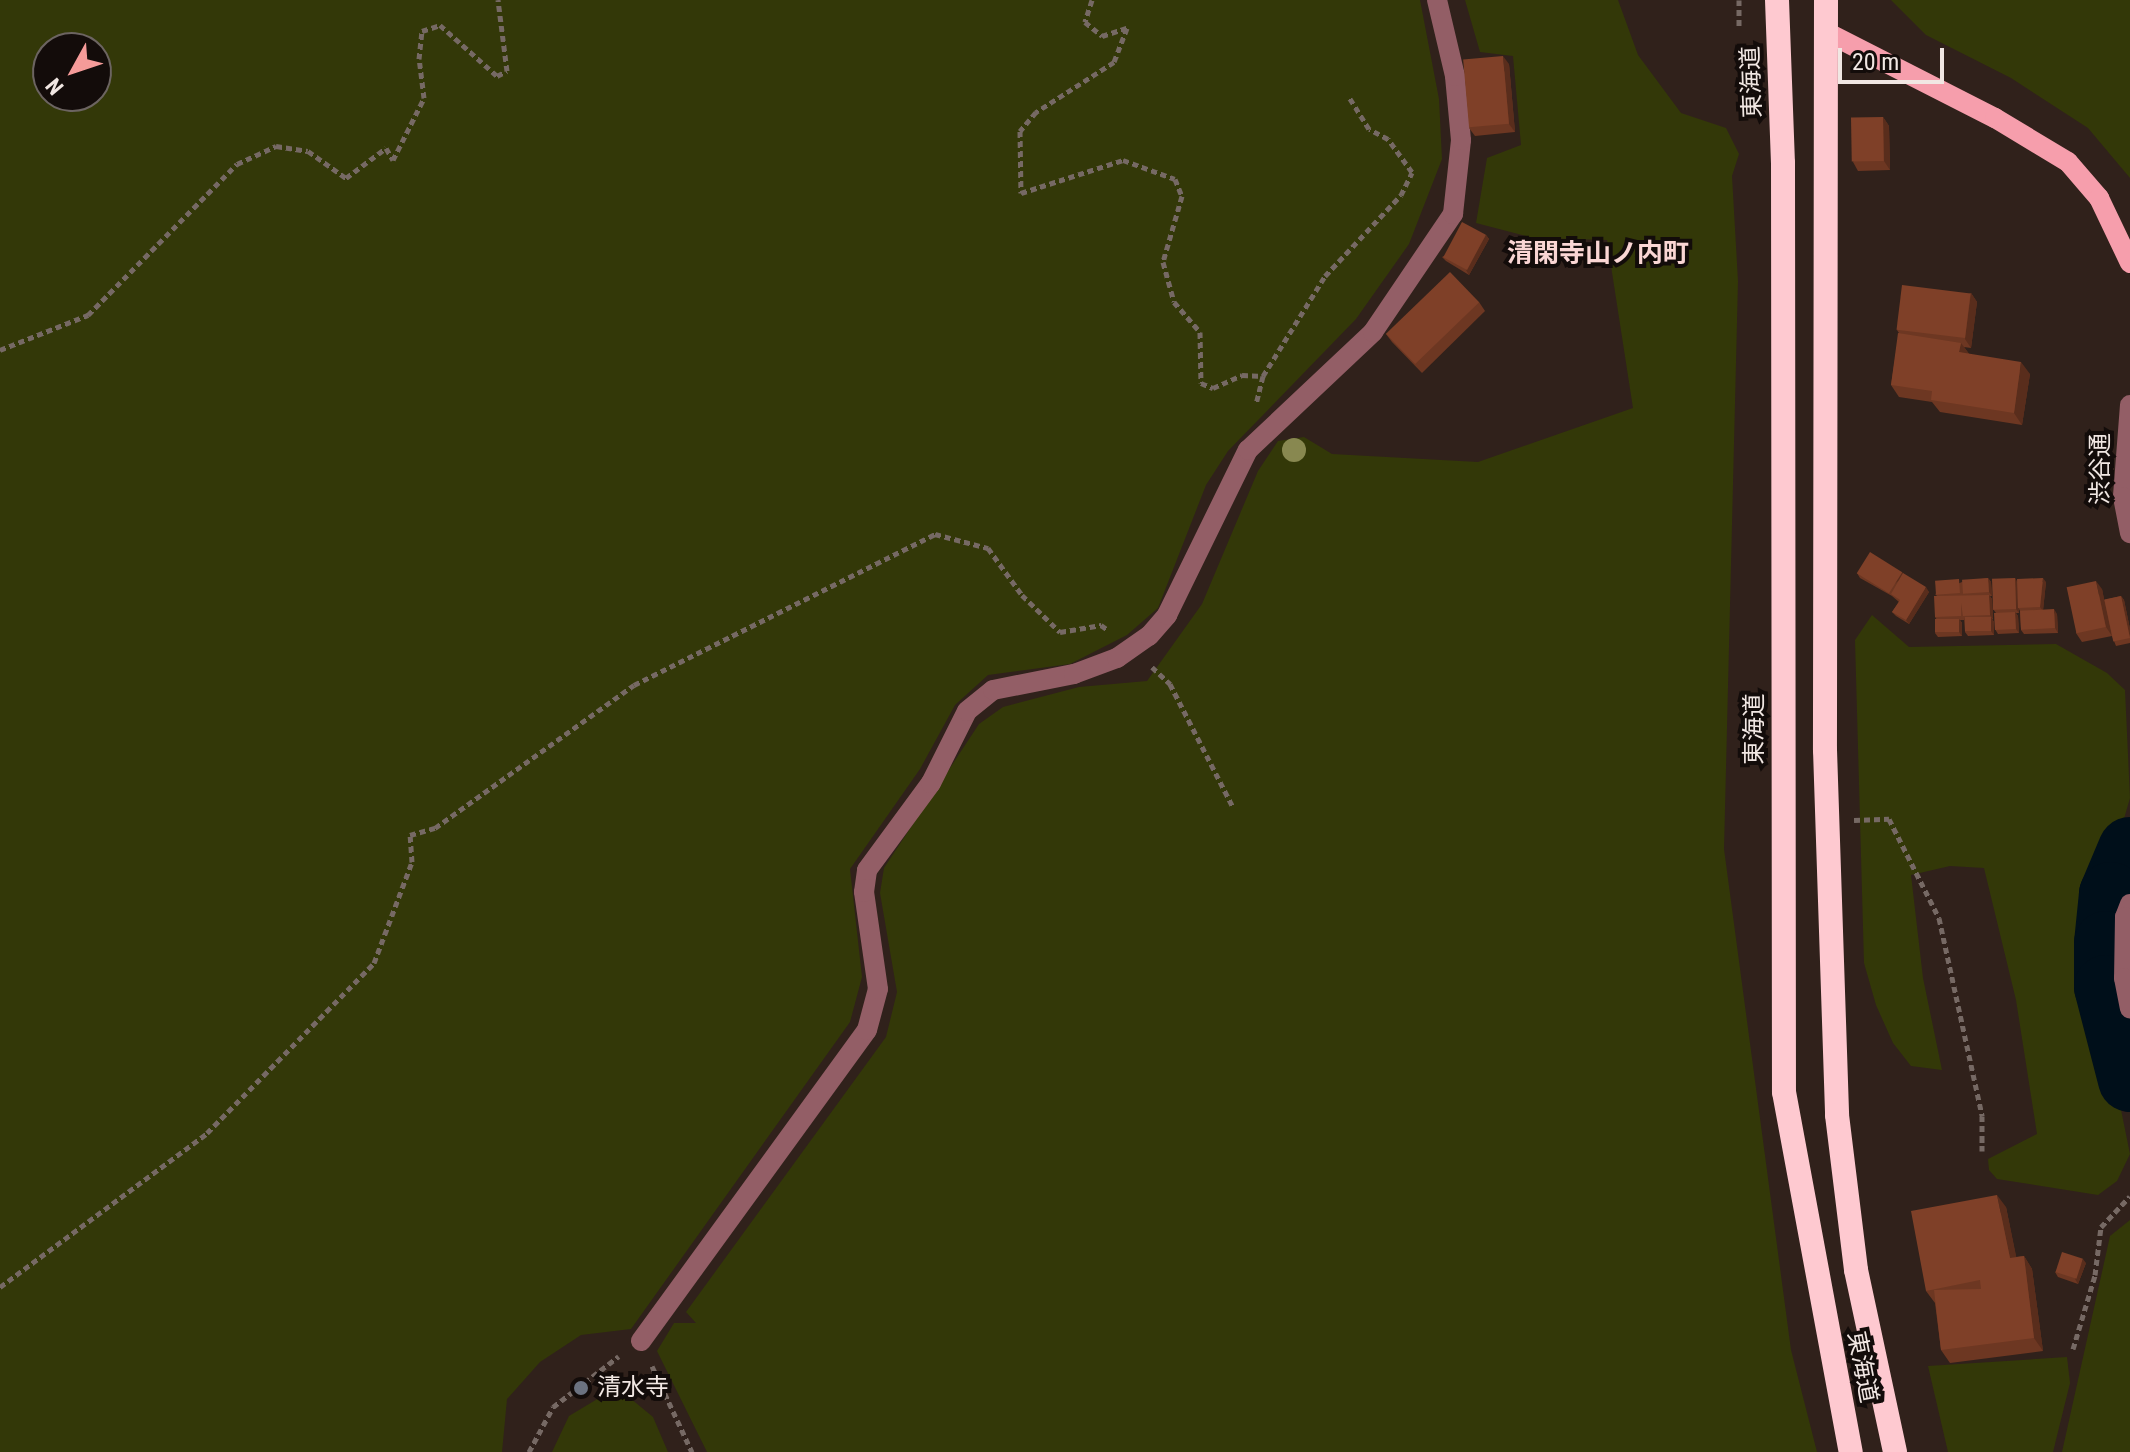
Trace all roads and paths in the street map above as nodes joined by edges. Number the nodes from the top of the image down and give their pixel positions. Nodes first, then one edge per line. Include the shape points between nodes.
1 (498, 0) edge
2 (1092, 0) edge
3 (1437, 0) edge
4 (1739, 0) edge
5 (1777, 0) edge
6 (1826, 0) edge
7 (1739, 26) dead end
8 (1826, 32) junction
9 (1349, 97) dead end
10 (2130, 263) edge
11 (0, 350) edge
12 (1263, 376) junction
13 (1260, 390) dead end
14 (2130, 405) edge
15 (2130, 533) edge
16 (1133, 649) junction
17 (1233, 807) dead end
18 (1849, 820) dead end
19 (2130, 904) edge
20 (2130, 1008) edge
21 (1982, 1151) dead end
22 (2130, 1196) edge
23 (0, 1287) edge
24 (641, 1341) junction
25 (2073, 1349) dead end
26 (529, 1452) edge
27 (692, 1452) edge
28 (1851, 1452) edge
29 (1895, 1452) edge

1 - 11 path via 507,71 497,76 440,25 422,31 424,98 393,160 386,148 346,178 308,151 276,146 237,164 88,315
2 - 12 path via 1085,22 1102,36 1127,28 1114,62 1036,112 1020,131 1021,193 1123,160 1175,179 1182,196 1163,262 1174,302 1200,332 1201,383 1213,388 1242,375
3 - 16 street via 1455,76 1461,140 1453,214 1373,332 1248,450 1167,615
4 - 7 path
5 - 28 highway, 東海道 via 1783,163 1784,1092
6 - 8 highway, 東海道
8 - 10 main road via 1995,118 2068,162 2099,198
8 - 29 highway, 東海道 via 1825,750 1837,1115 1856,1270
9 - 12 path via 1369,129 1388,139 1412,172 1401,195 1325,276
12 - 13 path
14 - 15 street, 渋谷通 via 2123,473
16 - 17 path via 1170,684
16 - 23 path via 1101,625 1060,632 1022,595 988,548 935,534 634,685 435,828 410,835 412,862 374,963 207,1133
16 - 24 street via 1074,674 993,690 967,711 931,783 867,870 864,892 878,989 867,1030
18 - 21 path via 1889,819 1939,918 1982,1116
19 - 20 street via 2124,948
22 - 25 path via 2101,1227 2095,1275
24 - 26 path via 559,1401
24 - 27 path

